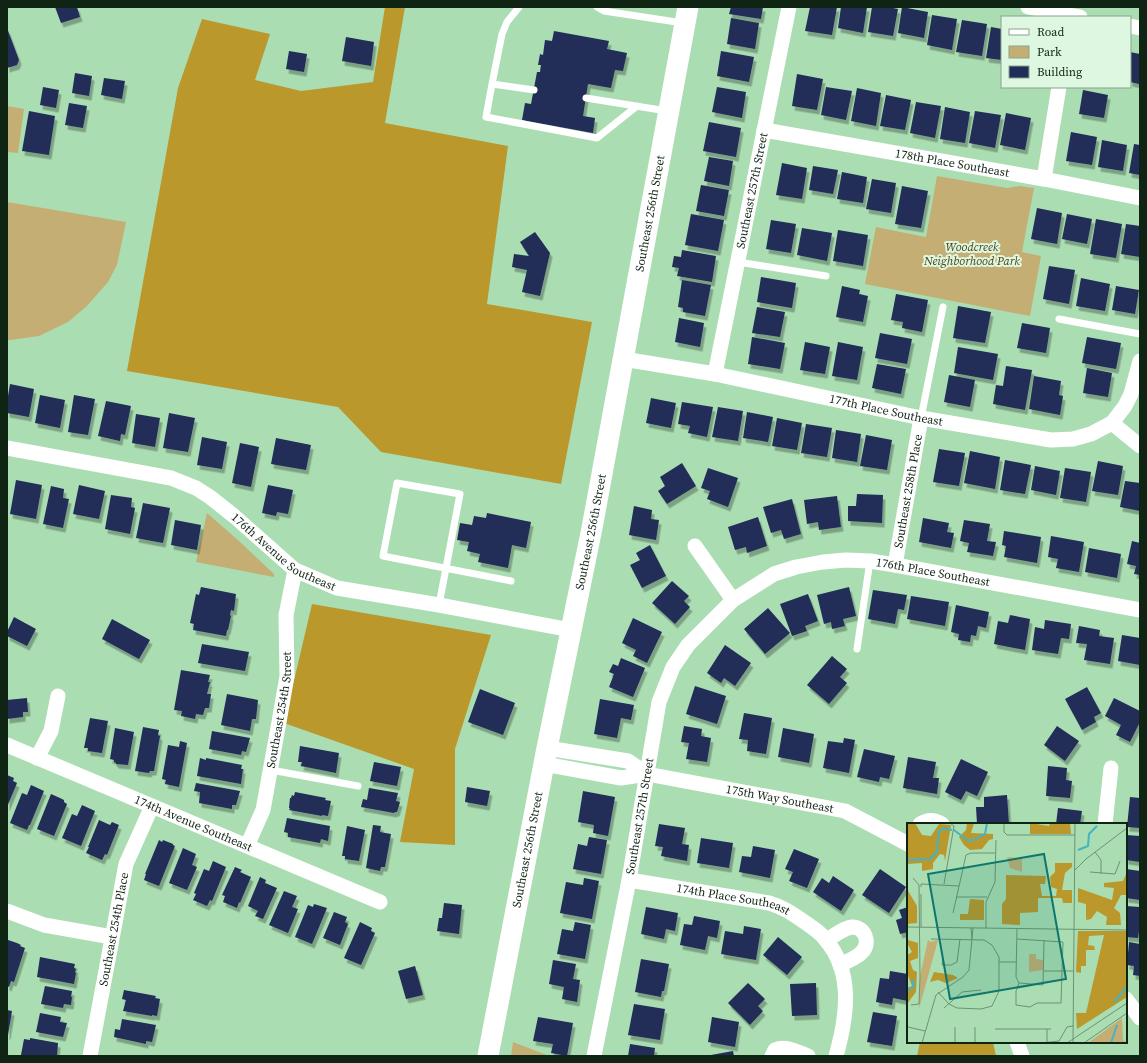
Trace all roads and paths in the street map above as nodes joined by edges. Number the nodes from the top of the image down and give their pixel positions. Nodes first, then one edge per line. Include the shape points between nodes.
1 (519, 7) edge
2 (597, 7) edge
3 (789, 7) edge
4 (1028, 7) edge
5 (617, 10) edge
6 (1074, 14) edge
7 (686, 15) edge
8 (492, 84) junction
9 (1059, 88) edge
10 (534, 90) dead end
11 (586, 98) dead end
12 (637, 106) junction
13 (669, 111) junction
14 (764, 130) junction
15 (1044, 179) junction
16 (1140, 198) edge
17 (738, 262) junction
18 (826, 276) dead end
19 (943, 307) dead end
20 (1059, 319) dead end
21 (1140, 334) edge
22 (623, 359) junction
23 (1140, 361) edge
24 (715, 374) junction
25 (921, 418) junction
26 (1112, 424) junction
27 (1140, 446) edge
28 (7, 448) edge
29 (695, 546) dead end
30 (870, 561) junction
31 (895, 564) junction
32 (446, 568) junction
33 (295, 570) junction
34 (511, 581) dead end
35 (733, 600) junction
36 (439, 605) junction
37 (1140, 610) edge
38 (571, 630) junction
39 (858, 649) dead end
40 (58, 696) dead end
41 (7, 745) edge
42 (546, 756) junction
43 (37, 758) junction
44 (1111, 768) dead end
45 (270, 770) junction
46 (647, 774) junction
47 (358, 786) dead end
48 (152, 806) junction
49 (922, 823) edge
50 (940, 823) edge
51 (1105, 823) edge
52 (907, 842) edge
53 (247, 846) junction
54 (629, 880) junction
55 (380, 902) dead end
56 (7, 911) edge
57 (112, 937) junction
58 (827, 940) junction
59 (840, 965) junction
60 (1127, 999) edge
61 (1140, 1018) edge
62 (1017, 1043) edge
63 (90, 1056) edge
64 (488, 1056) edge
65 (594, 1056) edge
66 (772, 1056) edge
67 (808, 1056) edge
68 (836, 1056) edge
69 (1022, 1056) edge

1 - 8 lane via 507,22 502,34
2 - 5 lane via 604,11
3 - 14 street, Southeast 257th Street
4 - 6 street
5 - 7 lane
7 - 13 main road, Southeast 256th Street
8 - 10 lane
8 - 12 lane via 486,117 597,138
9 - 15 street
11 - 12 lane
12 - 13 lane
13 - 22 main road, Southeast 256th Street
14 - 15 street, 178th Place Southeast
14 - 17 street, Southeast 257th Street
15 - 16 street, 178th Place Southeast
17 - 18 lane
17 - 24 street, Southeast 257th Street
19 - 25 lane
20 - 21 lane
22 - 24 street, 177th Place Southeast
22 - 38 main road, Southeast 256th Street
23 - 26 street via 1128,400
24 - 25 street, 177th Place Southeast
25 - 26 street, 177th Place Southeast via 1051,440 1073,439
25 - 31 street, Southeast 258th Place
26 - 27 street
28 - 33 street, 176th Avenue Southeast via 171,478 196,488 234,516
29 - 35 street
30 - 31 street, 176th Place Southeast
30 - 35 street, 176th Place Southeast via 846,560 796,567 774,574
30 - 39 lane
31 - 37 street, 176th Place Southeast
32 - 32 lane via 460,494 397,482 383,556
32 - 34 lane
32 - 36 lane
33 - 36 street, 176th Avenue Southeast via 337,588
33 - 45 street, Southeast 254th Street via 286,615 287,676
35 - 46 street, Southeast 257th Street via 688,645 673,667 659,702
36 - 38 street, 176th Avenue Southeast
38 - 42 main road, Southeast 256th Street
40 - 43 street via 50,731
41 - 43 street, 174th Avenue Southeast
42 - 46 street, 175th Way Southeast via 628,761
42 - 64 main road, Southeast 256th Street
43 - 48 street, 174th Avenue Southeast
44 - 51 street
45 - 47 lane
45 - 53 street, Southeast 254th Street via 263,810
46 - 52 street, 175th Way Southeast via 845,811
46 - 54 street, Southeast 257th Street
48 - 53 street, 174th Avenue Southeast
48 - 57 street, Southeast 254th Place via 126,864
49 - 50 street via 931,820
53 - 55 street, 174th Avenue Southeast
54 - 58 street, 174th Place Southeast via 769,903 782,907
54 - 65 street, Southeast 257th Street
56 - 57 street via 44,925
57 - 63 street, Southeast 254th Place
58 - 59 street, 174th Place Southeast
58 - 59 street via 851,927 864,933 867,943 863,952
59 - 68 street, 174th Place Southeast via 846,1000
60 - 61 street
62 - 69 street
66 - 67 street via 780,1047

